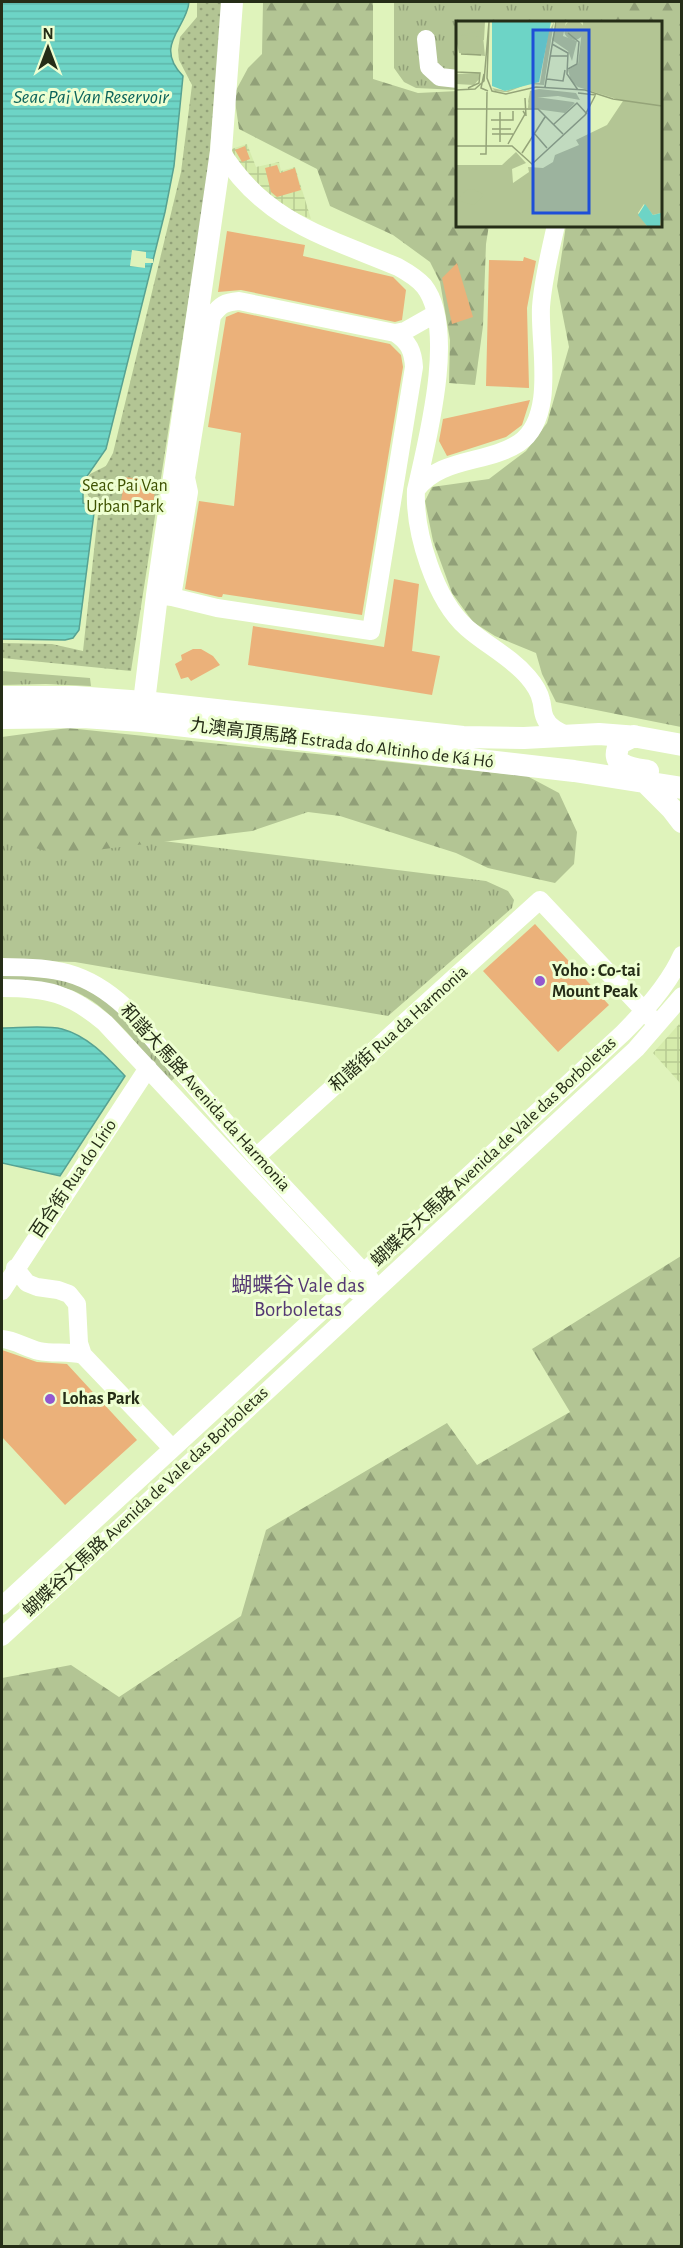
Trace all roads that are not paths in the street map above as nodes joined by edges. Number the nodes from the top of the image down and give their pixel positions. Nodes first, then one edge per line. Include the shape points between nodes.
1 (232, 2) edge
2 (426, 39) dead end
3 (456, 79) edge
4 (221, 151) junction
5 (556, 226) edge
6 (435, 314) junction
7 (395, 333) junction
8 (424, 455) junction
9 (445, 468) junction
10 (416, 490) junction
11 (164, 596) junction
12 (2, 698) edge
13 (144, 702) junction
14 (2, 718) edge
15 (566, 735) junction
16 (634, 736) junction
17 (681, 745) edge
18 (681, 778) edge
19 (646, 783) junction
20 (681, 788) edge
21 (681, 822) edge
22 (681, 955) edge
23 (2, 967) edge
24 (2, 988) edge
25 (681, 996) edge
26 (644, 1011) junction
27 (658, 1025) junction
28 (148, 1068) junction
29 (256, 1157) junction
30 (15, 1268) junction
31 (363, 1271) junction
32 (350, 1284) junction
33 (378, 1287) junction
34 (2, 1291) edge
35 (364, 1299) junction
36 (2, 1339) edge
37 (83, 1355) junction
38 (172, 1448) junction
39 (2, 1606) edge
40 (2, 1637) edge

1 - 4 main road
2 - 3 street via 429,67 440,77
4 - 6 street via 234,172 283,217 413,276 424,286
4 - 11 main road
5 - 9 street via 542,290 543,386 538,418 527,436 504,451
6 - 7 street
6 - 8 street via 438,371
7 - 11 street via 239,301 219,307 212,316 186,478 189,492
7 - 11 street via 409,345 414,367 371,631 218,609
8 - 9 street via 428,467
8 - 10 street
9 - 10 street
10 - 15 street via 421,543 449,604 464,626 525,674 539,692 545,719
11 - 13 main road
12 - 13 main road, 九澳高頂馬路 Estrada do Altinho de Ká Hó
13 - 15 main road, 九澳高頂馬路 Estrada do Altinho de Ká Hó via 463,737
14 - 19 main road, 九澳高頂馬路 Estrada do Altinho de Ká Hó via 142,720
15 - 16 main road, 九澳高頂馬路 Estrada do Altinho de Ká Hó
16 - 17 main road, 九澳高頂馬路 Estrada do Altinho de Ká Hó
16 - 18 main road via 618,746 621,763
19 - 20 main road, 九澳高頂馬路 Estrada do Altinho de Ká Hó
19 - 21 main road
22 - 26 street, 蝴蝶谷大馬路 Avenida de Vale das Borboletas
23 - 29 street, 和諧大馬路 Avenida da Harmonia via 59,970 110,993
24 - 28 street, 和諧大馬路 Avenida da Harmonia via 60,994 77,1001 105,1023
25 - 27 street, 蝴蝶谷大馬路 Avenida de Vale das Borboletas
26 - 27 street
26 - 29 street, 和諧街 Rua da Harmonia via 540,900
26 - 31 street, 蝴蝶谷大馬路 Avenida de Vale das Borboletas
27 - 33 street, 蝴蝶谷大馬路 Avenida de Vale das Borboletas
28 - 30 street, 百合街 Rua do Lírio
28 - 32 street, 和諧大馬路 Avenida da Harmonia
29 - 31 street, 和諧大馬路 Avenida da Harmonia
30 - 34 street, 百合街 Rua do Lírio
30 - 37 street via 27,1283 69,1294 77,1304
31 - 32 street, 蝴蝶谷大馬路 Avenida de Vale das Borboletas
31 - 33 street, 和諧大馬路 Avenida da Harmonia
32 - 35 street, 和諧大馬路 Avenida da Harmonia
32 - 38 street, 蝴蝶谷大馬路 Avenida de Vale das Borboletas
33 - 35 street, 蝴蝶谷大馬路 Avenida de Vale das Borboletas
35 - 40 street, 蝴蝶谷大馬路 Avenida de Vale das Borboletas
36 - 37 street via 40,1351
37 - 38 street
38 - 39 street, 蝴蝶谷大馬路 Avenida de Vale das Borboletas

